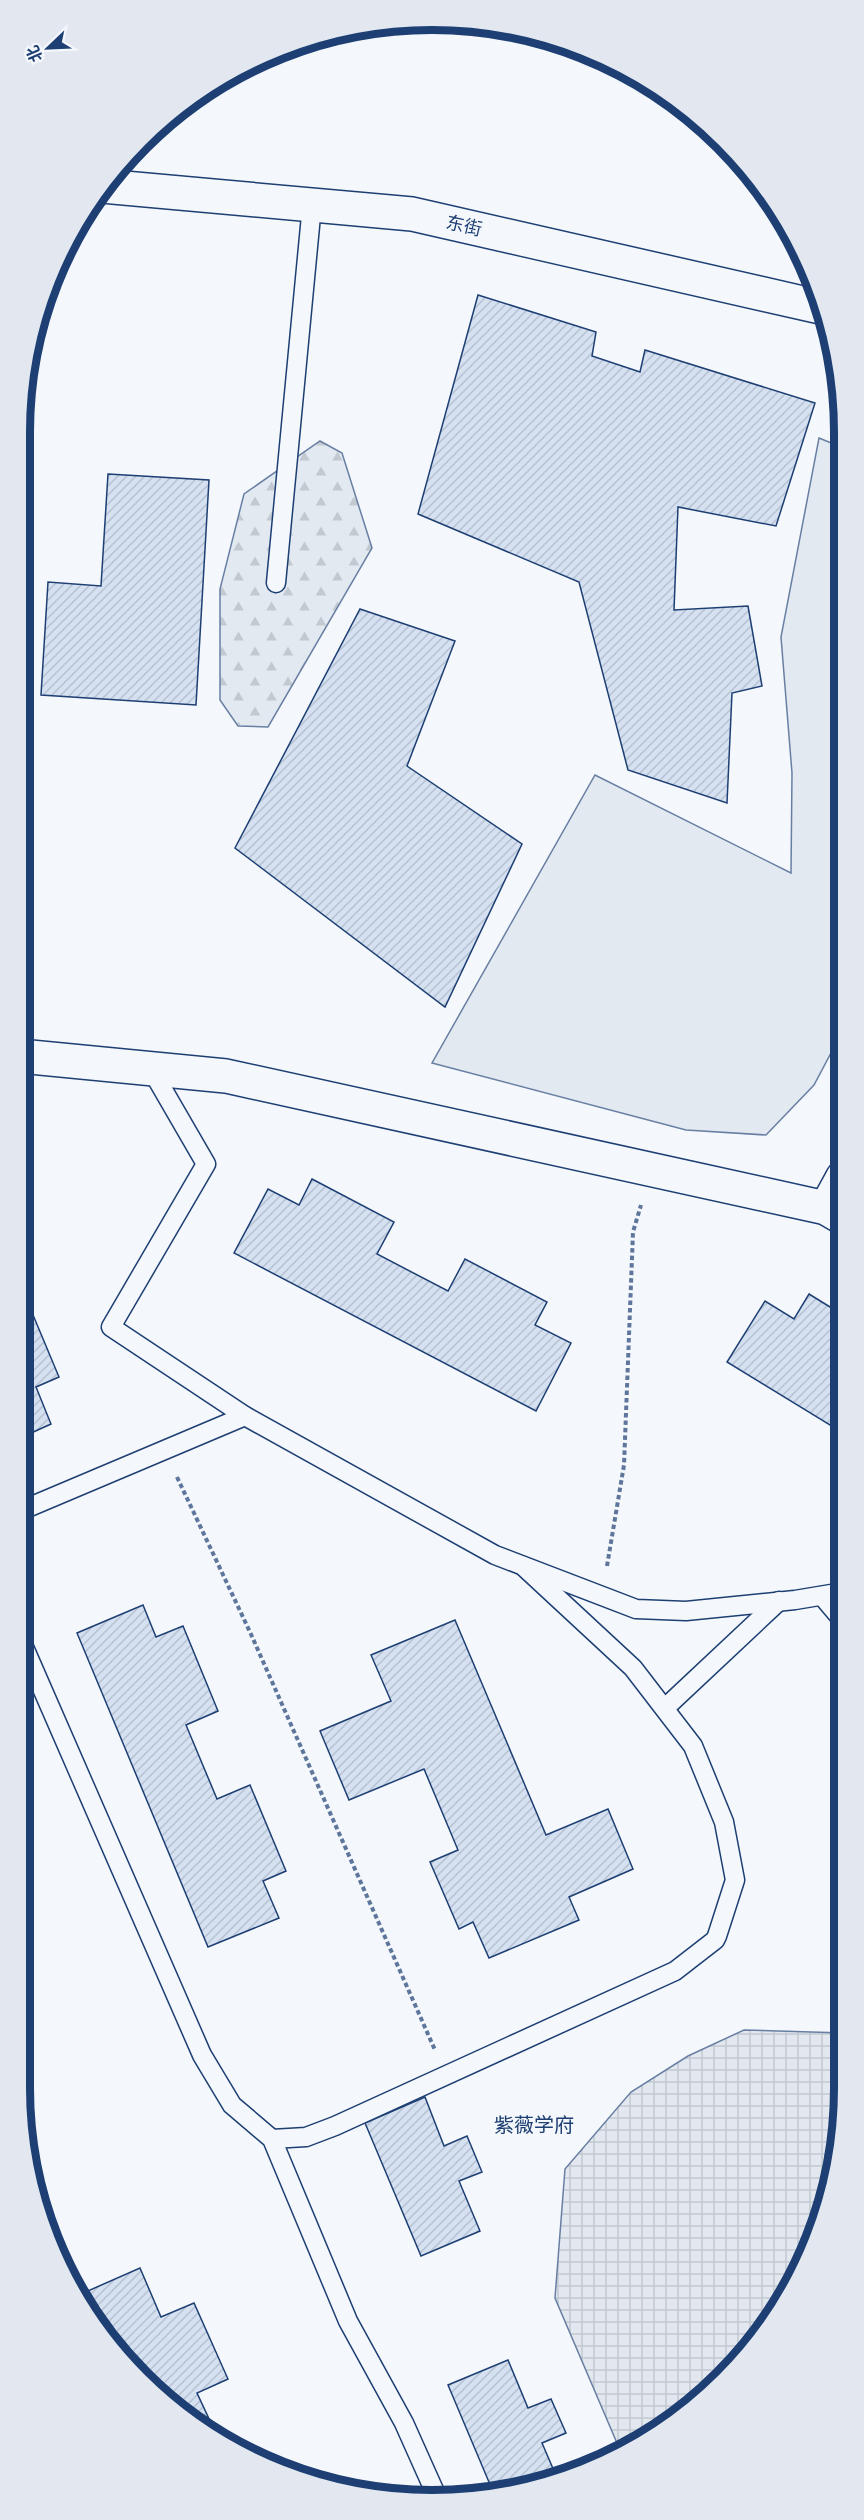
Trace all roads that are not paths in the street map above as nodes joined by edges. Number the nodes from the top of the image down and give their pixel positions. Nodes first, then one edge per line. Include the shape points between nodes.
1 (113, 187) edge
2 (312, 205) junction
3 (814, 306) edge
4 (276, 583) dead end
5 (30, 1057) edge
6 (151, 1069) junction
7 (834, 1213) edge
8 (244, 1416) junction
9 (30, 1507) edge
10 (523, 1566) junction
11 (834, 1594) edge
12 (822, 1596) junction
13 (779, 1601) junction
14 (834, 1611) edge
15 (30, 1661) edge
16 (664, 1708) junction
17 (272, 2139) junction
18 (434, 2490) edge

1 - 2 street, 东街
2 - 3 street, 东街 via 412,214
2 - 4 lane
5 - 6 street
6 - 7 street via 226,1076
6 - 8 lane via 207,1164 111,1327
8 - 9 lane
8 - 10 lane via 495,1555
10 - 13 lane via 636,1609 687,1611
10 - 16 lane via 633,1668
11 - 12 lane
12 - 13 lane
12 - 14 lane
13 - 16 lane
15 - 17 lane via 202,2055 232,2105
16 - 17 lane via 693,1746 724,1822 735,1880 715,1940 675,1971 446,2076 306,2138
17 - 18 lane via 348,2321 404,2423

